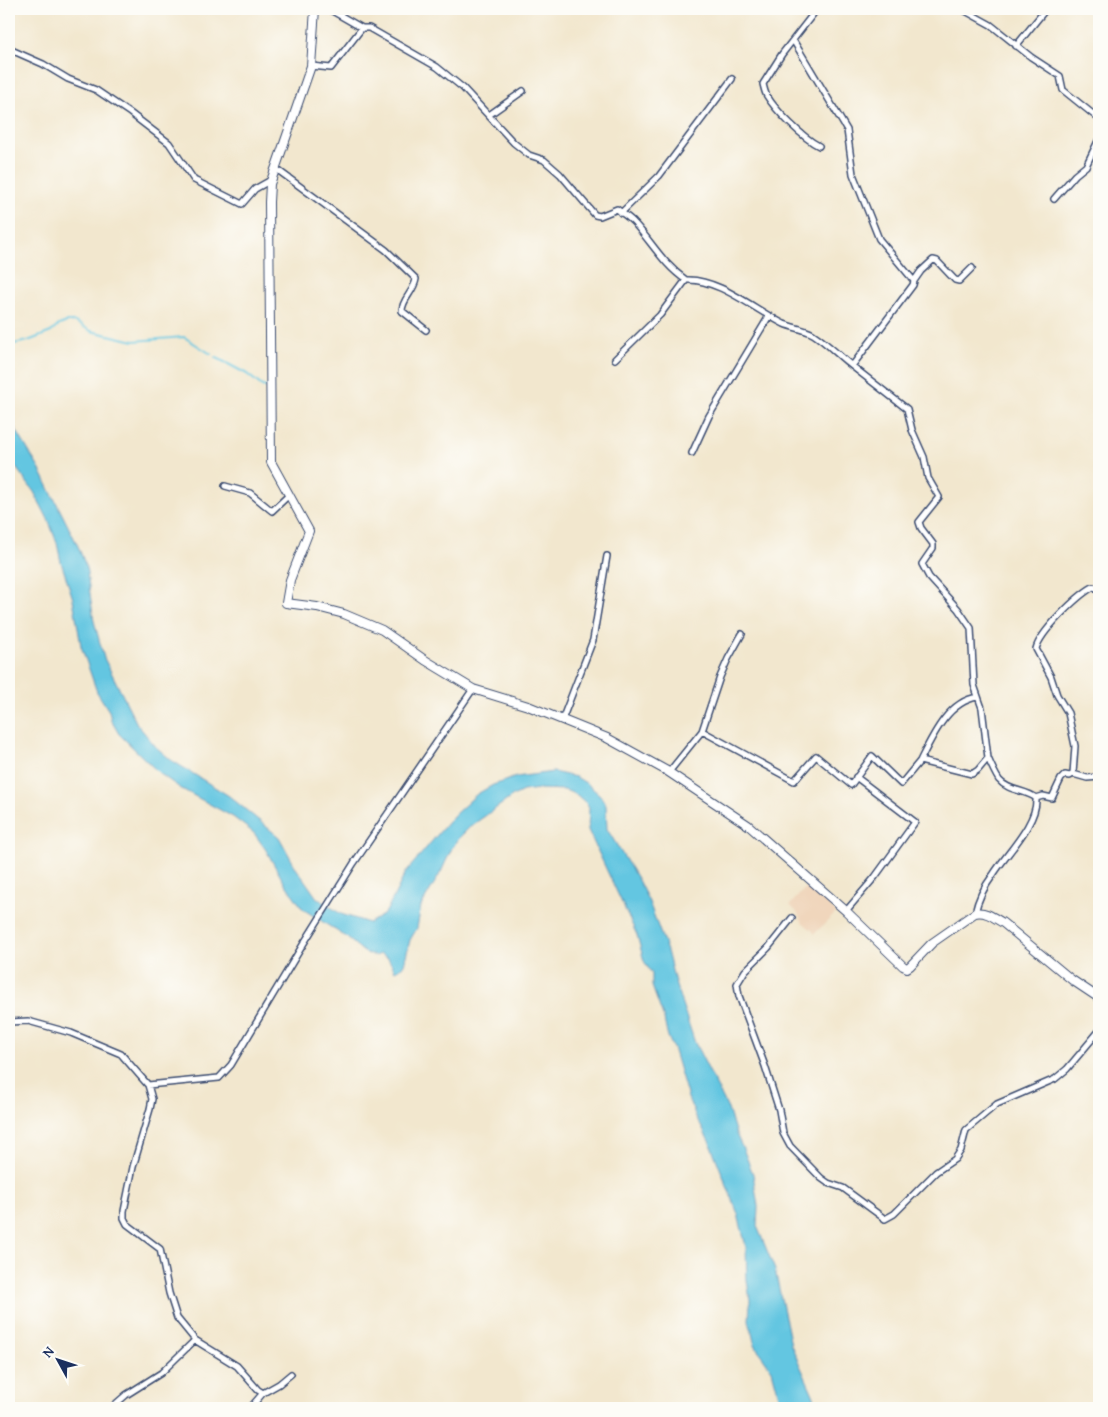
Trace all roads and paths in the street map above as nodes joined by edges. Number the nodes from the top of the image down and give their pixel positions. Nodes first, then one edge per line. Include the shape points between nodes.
1 (315, 9) edge
2 (329, 9) edge
3 (818, 9) edge
4 (962, 9) edge
5 (1046, 9) edge
6 (362, 28) junction
7 (793, 40) junction
8 (1016, 46) junction
9 (9, 49) edge
10 (311, 66) junction
11 (732, 79) dead end
12 (523, 90) dead end
13 (489, 115) junction
14 (1099, 119) edge
15 (1099, 139) edge
16 (819, 146) dead end
17 (275, 168) junction
18 (272, 180) junction
19 (1054, 199) dead end
20 (621, 212) junction
21 (972, 268) dead end
22 (686, 280) junction
23 (914, 280) junction
24 (769, 316) junction
25 (426, 330) dead end
26 (615, 359) dead end
27 (852, 366) junction
28 (692, 453) dead end
29 (225, 486) dead end
30 (288, 495) junction
31 (607, 556) dead end
32 (1099, 590) edge
33 (742, 634) dead end
34 (473, 689) junction
35 (978, 696) junction
36 (562, 720) junction
37 (702, 731) junction
38 (988, 758) junction
39 (920, 761) junction
40 (669, 772) junction
41 (1073, 774) junction
42 (856, 777) junction
43 (1099, 777) edge
44 (1036, 798) junction
45 (846, 911) junction
46 (975, 913) junction
47 (792, 918) dead end
48 (1099, 998) edge
49 (9, 1022) edge
50 (1099, 1031) edge
51 (148, 1085) junction
52 (196, 1340) junction
53 (291, 1374) dead end
54 (263, 1393) junction
55 (111, 1408) edge
56 (250, 1408) edge

1 - 10 main road
2 - 6 street
3 - 7 street
4 - 8 street via 991,25
5 - 8 street
6 - 10 street via 331,68
6 - 13 street via 369,28 437,66
7 - 16 street via 763,84 766,95 785,117 809,141
7 - 23 street via 847,130 853,174 879,239
8 - 14 street via 1060,76 1062,90
9 - 18 street via 96,90 130,112 169,144 194,180 242,204 255,189
10 - 17 main road
11 - 20 street via 659,176
12 - 13 street
13 - 20 street via 529,155 544,160 560,174 596,215 617,209
15 - 19 street via 1086,166
17 - 18 main road
17 - 25 street via 386,250 416,279 415,286 402,304 402,311
18 - 30 main road via 269,202 271,462
20 - 22 street via 634,222 664,262
21 - 23 street via 959,281 933,260
22 - 24 street via 713,284
22 - 26 street via 660,315
23 - 27 street via 914,285
24 - 27 street via 813,334
24 - 28 street via 709,416
27 - 35 street via 907,409 928,478 939,497 919,522 933,544 922,564 971,628 974,685
29 - 30 street via 250,493 272,511
30 - 34 main road via 308,531 290,580 286,603 344,614 382,630
31 - 36 street via 593,640
32 - 41 street via 1093,587 1084,592 1055,621 1037,643 1036,649 1068,713 1075,746
33 - 37 street via 720,677
34 - 36 main road
34 - 51 street via 354,863 223,1075 213,1080
35 - 38 street
35 - 39 street via 950,712
36 - 40 main road via 608,738
37 - 40 street
37 - 42 street via 794,781 816,756 851,785
38 - 39 street via 972,774
38 - 44 street via 1005,785
39 - 42 street via 902,784 872,756
40 - 45 main road via 748,826
41 - 43 street
41 - 44 street via 1060,779 1052,798
42 - 45 street via 915,822
44 - 46 street via 1033,818 992,876 978,899
45 - 46 main road via 908,968 932,943
46 - 48 main road via 990,915 1003,923
47 - 50 street via 745,971 737,984 739,996 790,1146 821,1178 843,1188 885,1219 955,1159 966,1130 997,1104 1055,1078 1067,1069
49 - 51 street via 28,1022 71,1033 121,1054
51 - 52 street via 152,1099 133,1167 124,1218 127,1224 160,1249 177,1318
52 - 54 street via 237,1366
52 - 55 street via 161,1373
53 - 54 street
54 - 56 street

